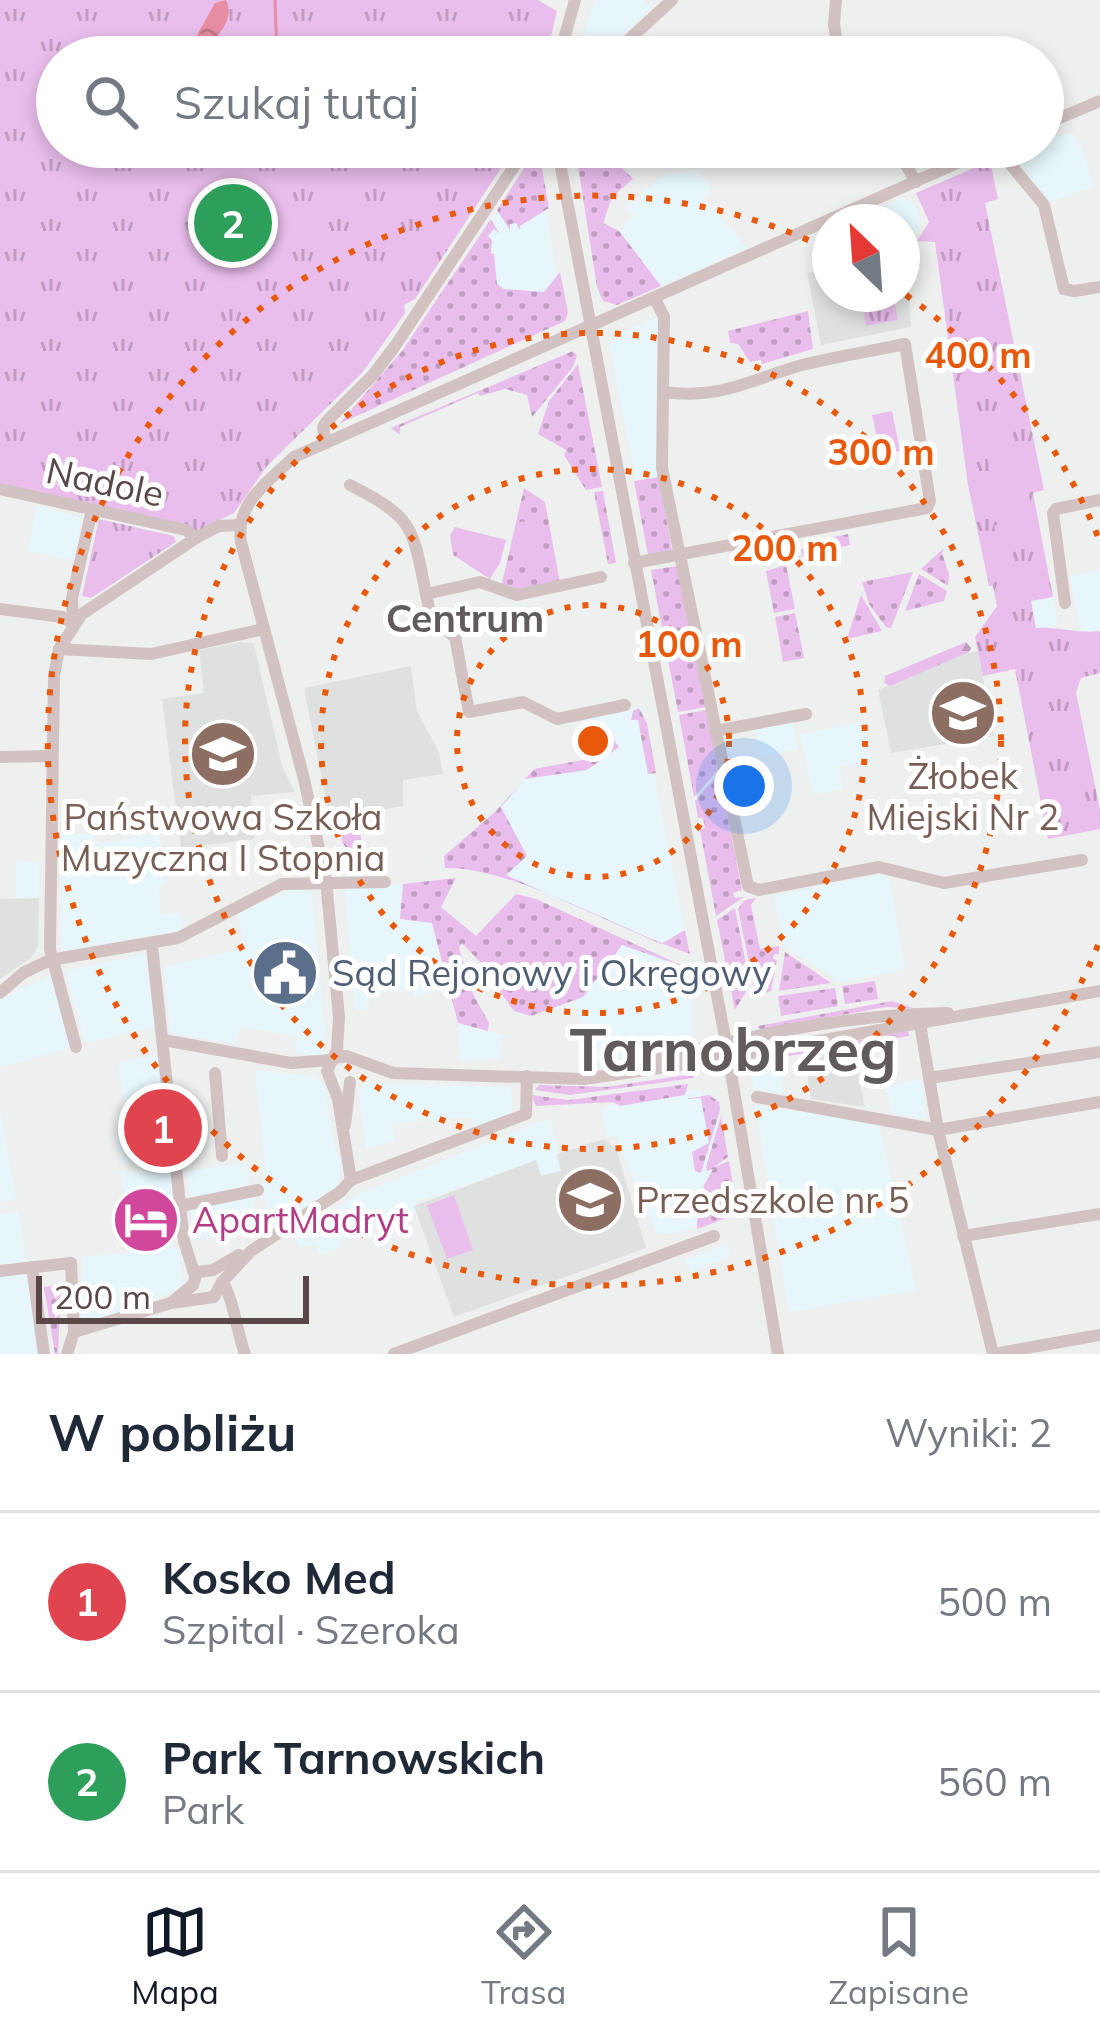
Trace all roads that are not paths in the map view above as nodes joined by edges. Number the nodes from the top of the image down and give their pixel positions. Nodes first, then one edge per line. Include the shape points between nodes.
1 (574, 0) edge
2 (671, 0) edge
3 (836, 0) edge
4 (565, 36) edge
5 (632, 36) edge
6 (835, 36) edge
7 (1100, 101) edge
8 (1064, 116) edge
9 (514, 168) edge
10 (561, 168) edge
11 (908, 168) edge
12 (947, 168) edge
13 (1012, 168) edge
14 (916, 182) junction
15 (1100, 287) edge
16 (655, 299) junction
17 (588, 328) junction
18 (664, 392) junction
19 (326, 443) junction
20 (350, 485) dead end
21 (0, 489) edge
22 (1100, 500) edge
23 (92, 510) junction
24 (239, 524) junction
25 (196, 538) junction
26 (679, 555) junction
27 (634, 562) junction
28 (601, 577) dead end
29 (426, 594) junction
30 (1065, 603) dead end
31 (0, 609) edge
32 (73, 624) junction
33 (264, 629) junction
34 (59, 650) junction
35 (625, 705) dead end
36 (806, 714) dead end
37 (715, 731) junction
38 (0, 757) edge
39 (52, 757) junction
40 (1082, 860) dead end
41 (326, 881) junction
42 (385, 882) dead end
43 (152, 946) junction
44 (50, 960) junction
45 (1100, 991) edge
46 (0, 993) edge
47 (974, 1012) junction
48 (339, 1017) junction
49 (920, 1024) junction
50 (163, 1040) junction
51 (76, 1046) dead end
52 (727, 1050) junction
53 (1100, 1052) edge
54 (333, 1059) junction
55 (352, 1060) junction
56 (216, 1063) junction
57 (291, 1063) junction
58 (393, 1073) junction
59 (526, 1076) junction
60 (331, 1078) junction
61 (929, 1078) junction
62 (352, 1080) junction
63 (757, 1096) dead end
64 (1100, 1102) edge
65 (344, 1126) junction
66 (938, 1130) junction
67 (222, 1156) dead end
68 (351, 1180) junction
69 (258, 1190) dead end
70 (180, 1206) junction
71 (1100, 1214) edge
72 (715, 1236) dead end
73 (963, 1236) junction
74 (32, 1267) junction
75 (0, 1271) edge
76 (217, 1276) junction
77 (200, 1289) junction
78 (232, 1319) junction
79 (74, 1332) junction
80 (1100, 1335) edge
81 (44, 1354) edge
82 (67, 1354) edge
83 (244, 1354) edge
84 (394, 1354) edge
85 (778, 1354) edge
86 (993, 1354) edge

1 - 4 street
2 - 5 street
3 - 6 street
7 - 8 street
9 - 19 street via 395,346 326,422
10 - 17 street
11 - 14 street
12 - 14 street
13 - 15 street via 1044,205 1064,289
14 - 16 street
16 - 17 street
16 - 18 street via 664,317
17 - 19 street
17 - 27 street
18 - 26 street via 662,468
18 - 26 street via 732,391 798,366 905,344 931,491 927,508
19 - 24 street via 294,457 253,496
20 - 29 street via 406,520
21 - 23 street, Nadole
22 - 30 street via 1053,513
23 - 25 street, Nadole
23 - 32 street
24 - 25 street
24 - 33 street
25 - 32 street
26 - 27 street
26 - 37 street
27 - 52 street
28 - 29 street via 517,596 480,583
29 - 35 street via 431,618 455,637 469,712 523,702 556,719
31 - 32 street
32 - 34 street
33 - 34 street via 151,654
33 - 41 street
34 - 39 street
36 - 37 street
37 - 40 street via 753,889 879,867 944,883
38 - 39 street
39 - 44 street
41 - 42 street
41 - 43 street via 282,884
41 - 48 street
43 - 44 street
43 - 50 street
44 - 46 street
44 - 51 street
45 - 47 street
47 - 49 street
47 - 52 street via 876,1015
48 - 54 street
48 - 55 street
49 - 52 street
49 - 61 street
50 - 56 street
50 - 70 street
52 - 59 street via 584,1079
52 - 85 street
53 - 61 street
54 - 55 street
54 - 57 street
54 - 60 street
55 - 58 street
55 - 62 street
56 - 57 street
56 - 67 street
57 - 60 street
58 - 59 street
58 - 62 street
59 - 68 street via 526,1114
60 - 62 street
60 - 65 street
61 - 66 street
62 - 65 street
63 - 66 street
64 - 66 street
65 - 68 street
66 - 73 street
68 - 76 street
69 - 70 street
70 - 77 street
71 - 73 street
72 - 84 street
73 - 86 street
74 - 75 street
74 - 79 street via 70,1264
74 - 81 street
76 - 77 street via 219,1291
76 - 77 street via 201,1270
76 - 78 street via 228,1288
77 - 78 street
77 - 79 street
78 - 83 street
79 - 82 street
80 - 86 street

